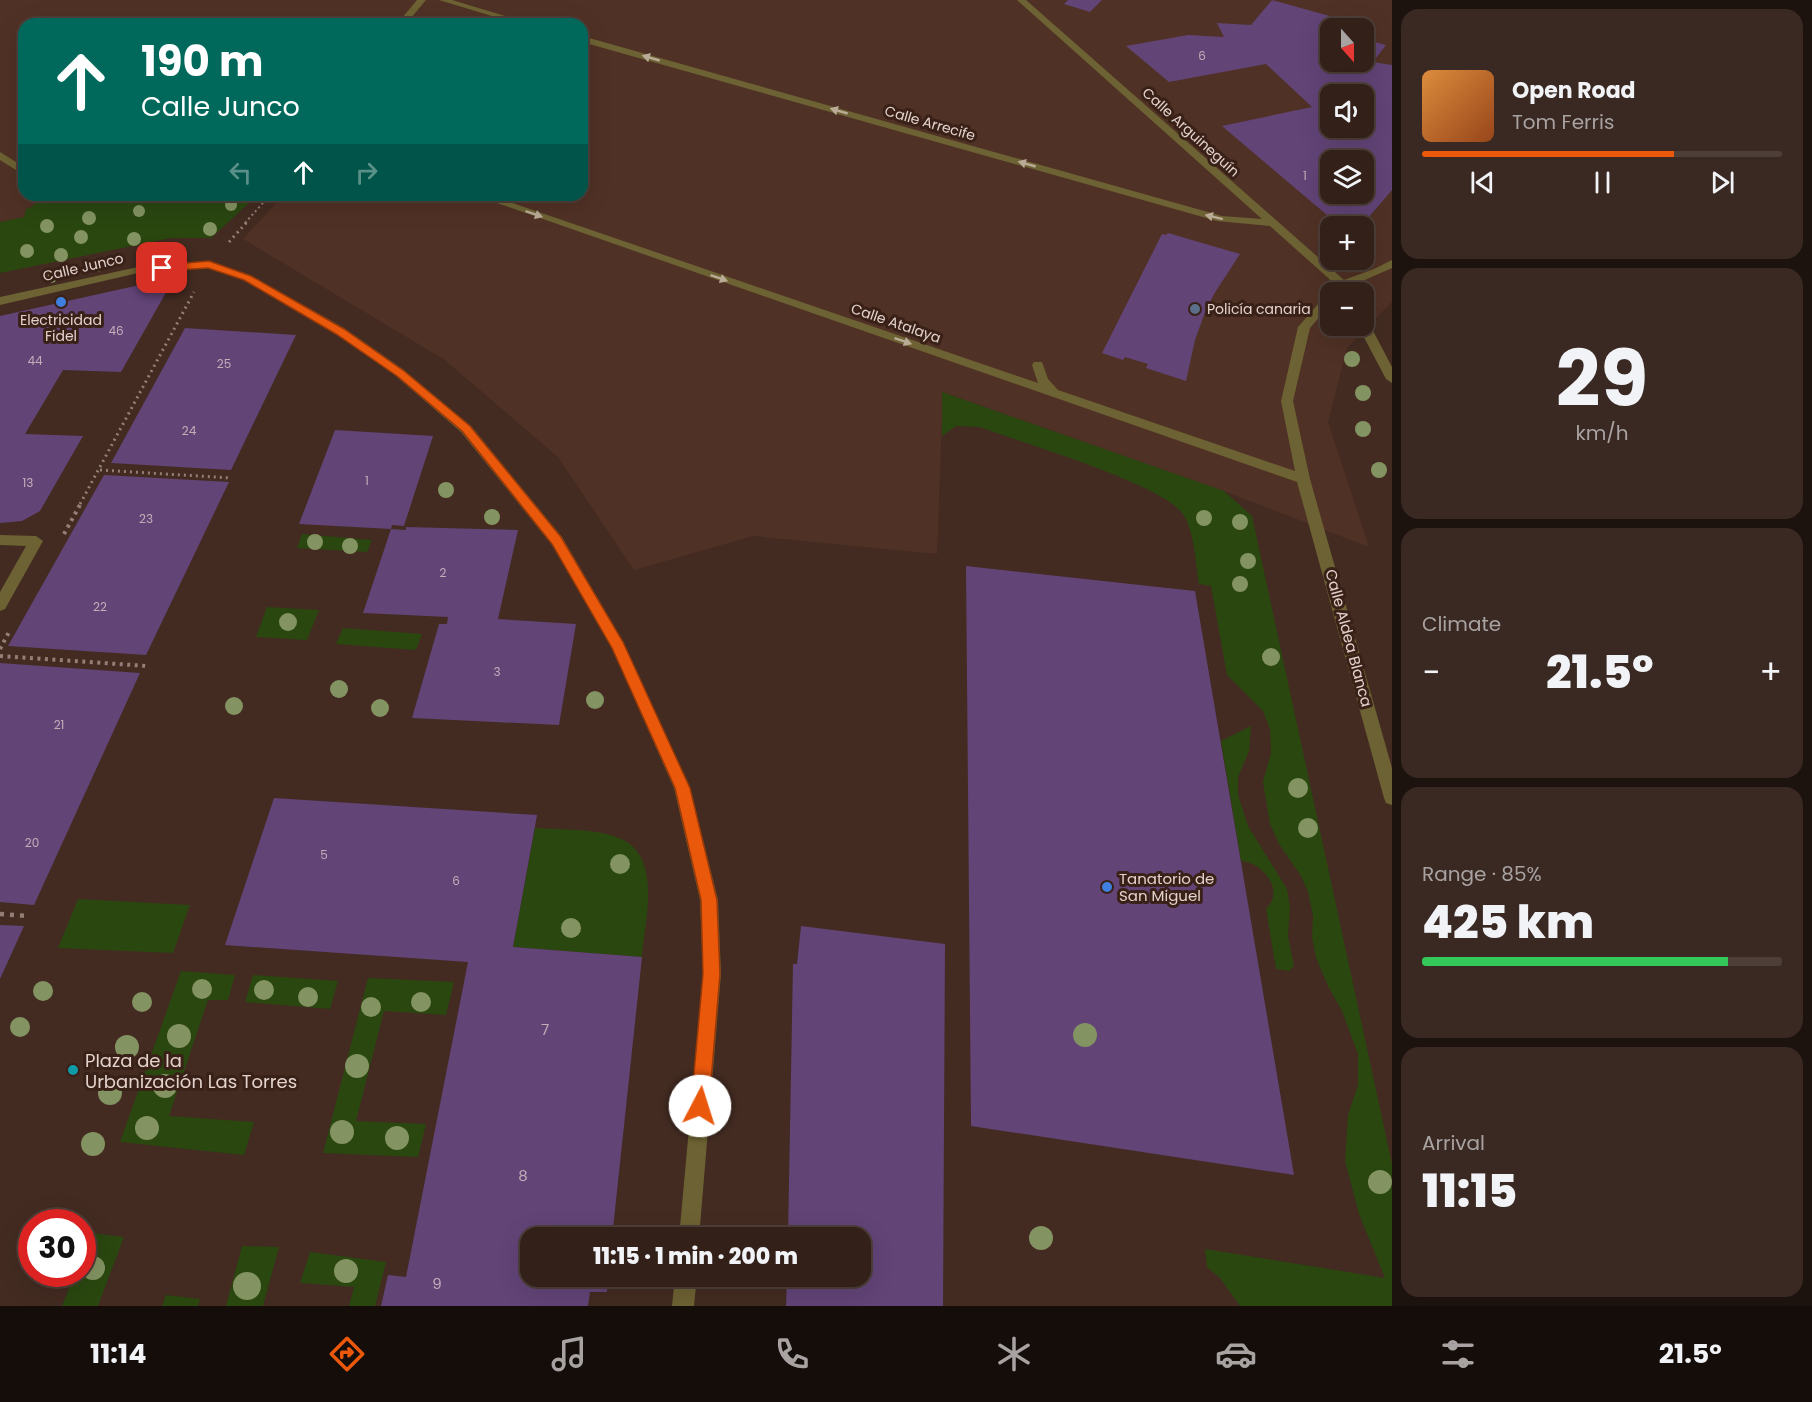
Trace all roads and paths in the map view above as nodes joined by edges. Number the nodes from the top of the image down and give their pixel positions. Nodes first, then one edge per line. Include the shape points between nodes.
1 (422, 0) edge
2 (443, 0) edge
3 (1021, 0) edge
4 (406, 18) edge
5 (507, 18) edge
6 (588, 41) edge
7 (0, 155) edge
8 (18, 168) edge
9 (265, 201) edge
10 (496, 201) edge
11 (1272, 223) junction
12 (1392, 262) edge
13 (209, 265) junction
14 (1333, 282) edge
15 (1358, 282) edge
16 (0, 301) edge
17 (1320, 309) edge
18 (1370, 336) edge
19 (1038, 365) dead end
20 (1392, 379) edge
21 (1054, 393) junction
22 (100, 470) junction
23 (231, 478) dead end
24 (1304, 479) junction
25 (0, 540) edge
26 (61, 540) dead end
27 (0, 605) edge
28 (11, 629) dead end
29 (0, 649) edge
30 (0, 656) edge
31 (147, 666) dead end
32 (1392, 798) edge
33 (0, 914) edge
34 (30, 916) dead end
35 (690, 1227) edge
36 (685, 1287) edge
37 (683, 1306) edge

1 - 4 street
2 - 5 street
3 - 11 street, Calle Arguineguín
11 -> 6 street, Calle Arrecife via 1221,219
7 - 8 street
9 - 13 path
10 -> 21 street, Calle Atalaya
11 - 14 street, Calle Arguineguín
12 - 15 street
13 - 16 street, Calle Junco via 138,270
13 - 22 path
13 - 35 street via 248,278 340,331 400,373 466,429 557,540 618,646 682,788 709,900 712,974
17 - 24 street, Calle Aldea Blanca via 1304,327 1287,401
18 - 20 street
19 - 21 street via 1042,380
21 - 24 street, Calle Atalaya
22 - 23 path
22 - 26 path
24 - 32 street, Calle Aldea Blanca
25 - 27 street via 36,541
28 - 29 path
30 - 31 path
33 - 34 path
36 - 37 street

